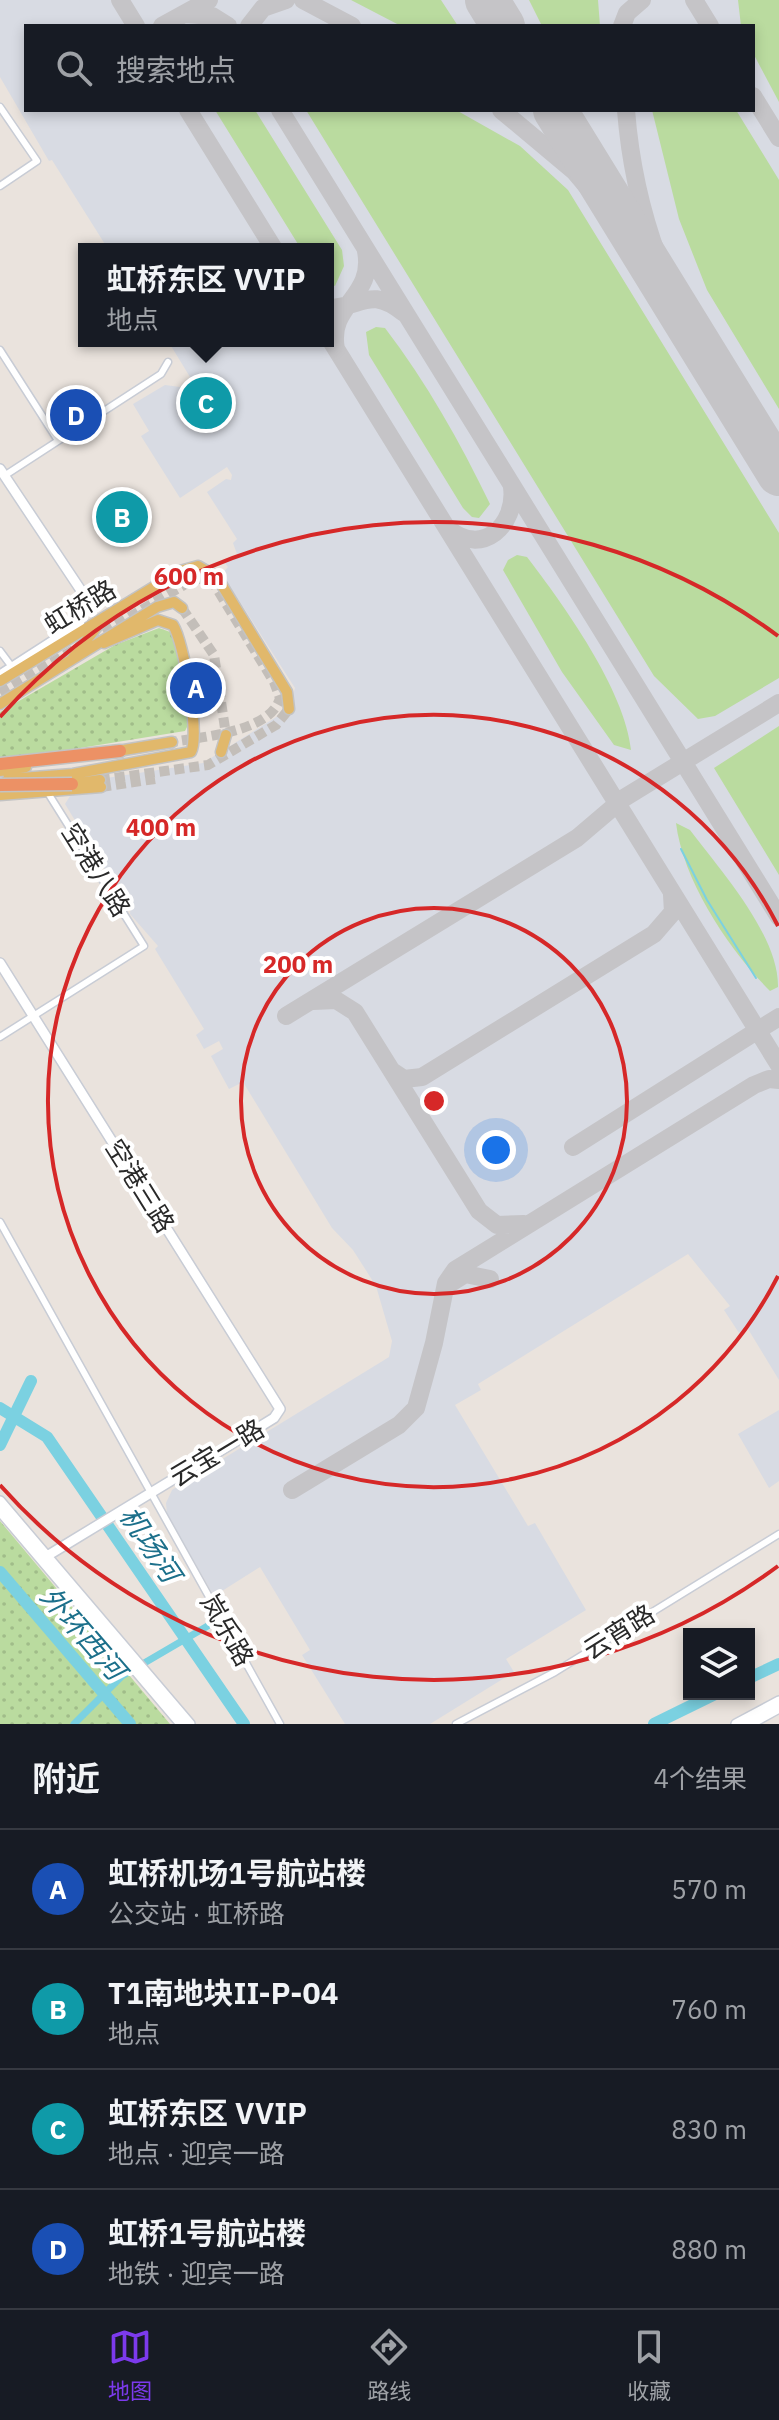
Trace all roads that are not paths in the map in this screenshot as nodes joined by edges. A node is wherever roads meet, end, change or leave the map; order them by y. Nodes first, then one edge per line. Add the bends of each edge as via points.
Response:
1 (0, 107) edge
2 (0, 186) edge
3 (0, 350) edge
4 (168, 362) dead end
5 (57, 439) junction
6 (1, 478) edge
7 (182, 608) dead end
8 (102, 619) junction
9 (104, 643) junction
10 (0, 651) edge
11 (68, 663) junction
12 (12, 667) junction
13 (0, 678) edge
14 (0, 704) edge
15 (289, 709) dead end
16 (226, 735) tunnel mouth
17 (172, 742) tunnel mouth
18 (120, 751) junction
19 (221, 752) dead end
20 (0, 764) edge
21 (112, 767) junction
22 (0, 771) edge
23 (0, 782) edge
24 (72, 784) joint
25 (48, 793) junction
26 (0, 795) edge
27 (0, 963) edge
28 (33, 1015) junction
29 (0, 1037) edge
30 (0, 1222) edge
31 (280, 1409) joint
32 (150, 1494) junction
33 (0, 1501) edge
34 (0, 1511) edge
35 (779, 1534) edge
36 (59, 1547) dead end
37 (44, 1558) junction
38 (144, 1675) junction
39 (779, 1701) edge
40 (779, 1708) edge
41 (181, 1724) edge
42 (190, 1724) edge
43 (280, 1724) edge
44 (456, 1724) edge
45 (736, 1724) edge
46 (750, 1724) edge

1 - 2 street via 37,161
3 - 5 street
4 - 5 street via 161,374
5 - 6 street
6 - 12 street via 84,595 85,608 79,624
7 - 9 main road, 虹桥路 via 167,603
8 - 11 main road
8 - 13 main road, 虹桥路
8 - 15 main road, 虹桥路 via 180,571 205,567 217,577 287,692
9 - 11 main road, 虹桥路
9 - 21 main road via 158,620 173,625 195,742 187,754
10 - 12 street
11 - 14 main road, 虹桥路
12 - 13 street
16 - 19 main road
17 - 18 main road
18 - 20 highway
18 - 22 main road
21 - 23 main road
21 - 25 main road
23 - 24 highway, bridge
24 - 25 main road via 101,784
25 - 26 main road
25 - 28 street, 空港八路 via 144,946
27 - 28 street, 空港三路
28 - 29 street
28 - 31 street, 空港三路
30 - 32 street, 岚乐路
31 - 32 street, 云宝一路 via 274,1418
32 - 37 street, 云宝一路
32 - 43 street, 岚乐路
33 - 37 street
34 - 37 street
35 - 44 street, 云宵路 via 555,1672
36 - 37 street
37 - 38 street
38 - 41 street
38 - 42 street
39 - 45 street
40 - 46 street

